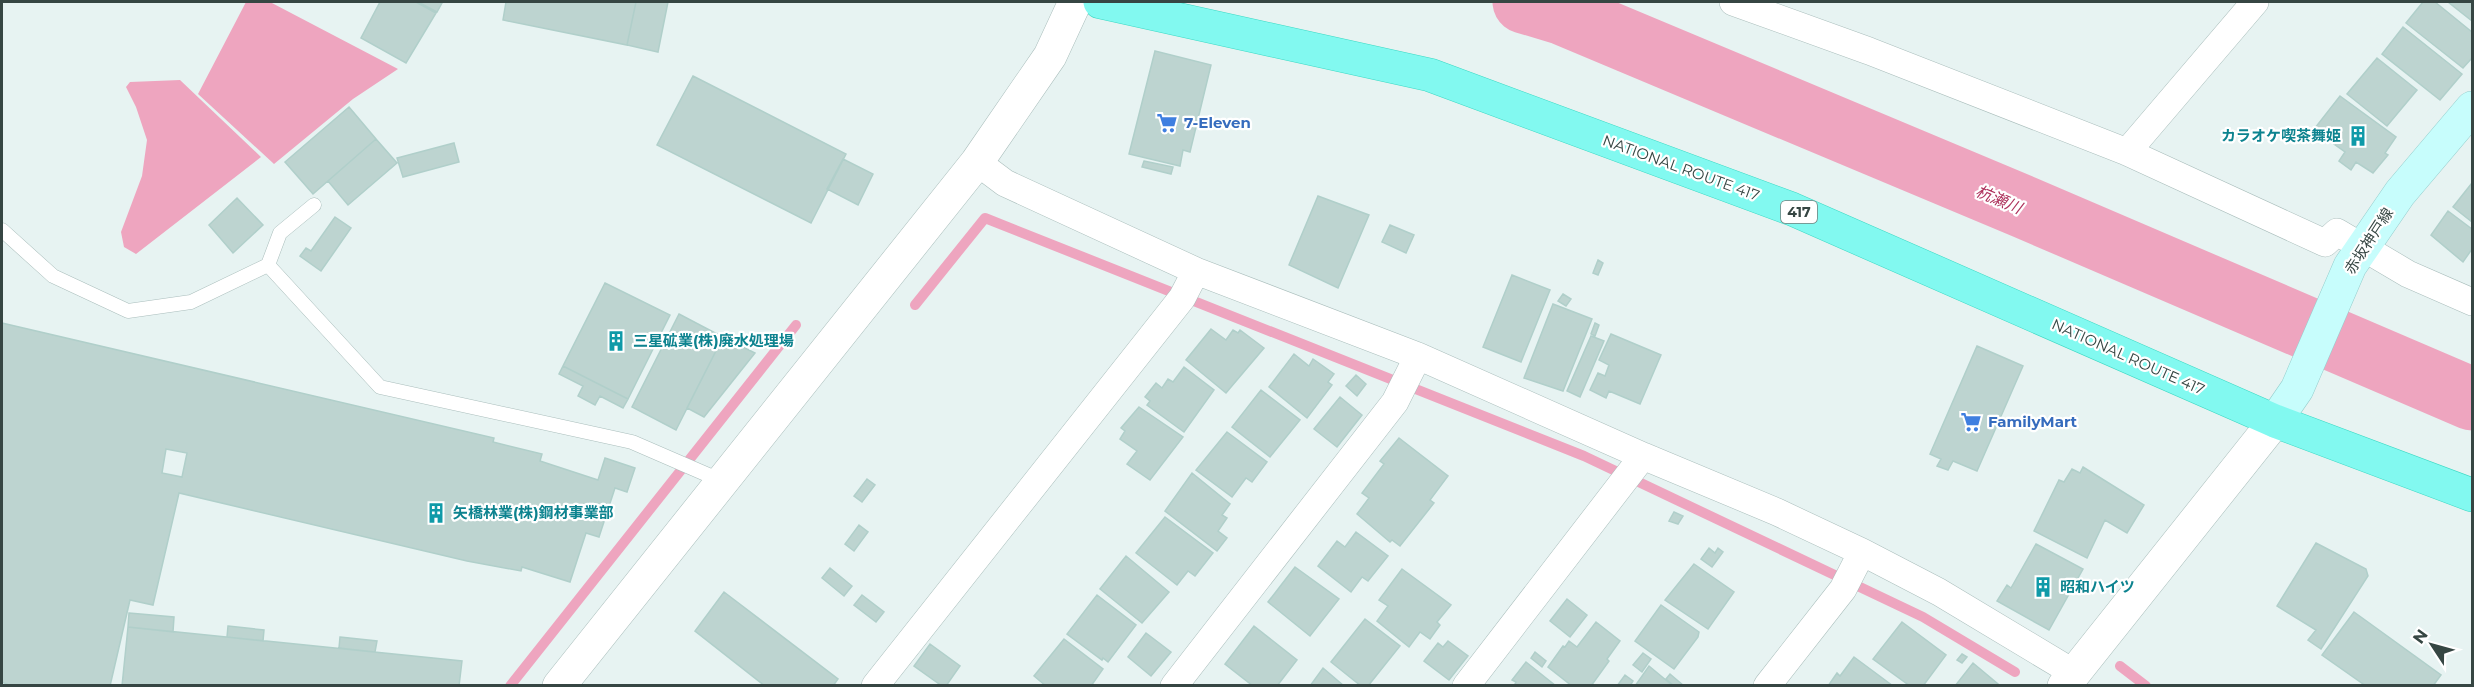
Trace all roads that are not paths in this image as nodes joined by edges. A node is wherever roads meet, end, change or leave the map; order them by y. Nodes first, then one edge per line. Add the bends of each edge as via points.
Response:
1 (1075, 2) edge
2 (1100, 2) edge
3 (1733, 2) edge
4 (2255, 2) edge
5 (2472, 108) edge
6 (2127, 152) junction
7 (978, 162) junction
8 (314, 205) dead end
9 (2, 230) edge
10 (2357, 256) junction
11 (268, 266) junction
12 (1189, 284) junction
13 (2472, 302) edge
14 (1416, 361) junction
15 (2275, 421) junction
16 (1639, 460) junction
17 (710, 476) junction
18 (2472, 495) edge
19 (1853, 569) junction
20 (2069, 679) edge
21 (559, 686) edge
22 (875, 686) edge
23 (1174, 686) edge
24 (1466, 686) edge
25 (1767, 686) edge

1 - 7 street via 1050,56
2 - 15 highway, NATIONAL ROUTE 417 / 417 via 1430,75 1792,209
3 - 6 street
4 - 6 street
5 - 10 main road, 赤坂神戸線 via 2400,193
6 - 10 street via 2325,243 2337,232
7 - 12 street via 1005,183
7 - 17 street
8 - 11 lane via 280,233
9 - 11 lane via 53,276 128,311 191,302
10 - 13 street
10 - 15 main road, 赤坂神戸線 via 2296,389
11 - 17 lane via 381,387 632,442
12 - 14 street
12 - 22 street
14 - 16 street
14 - 23 street via 1397,397
15 - 18 highway, NATIONAL ROUTE 417 / 417
15 - 20 street
16 - 19 street via 1777,512
16 - 24 street
17 - 21 street
19 - 20 street via 1939,592
19 - 25 street

